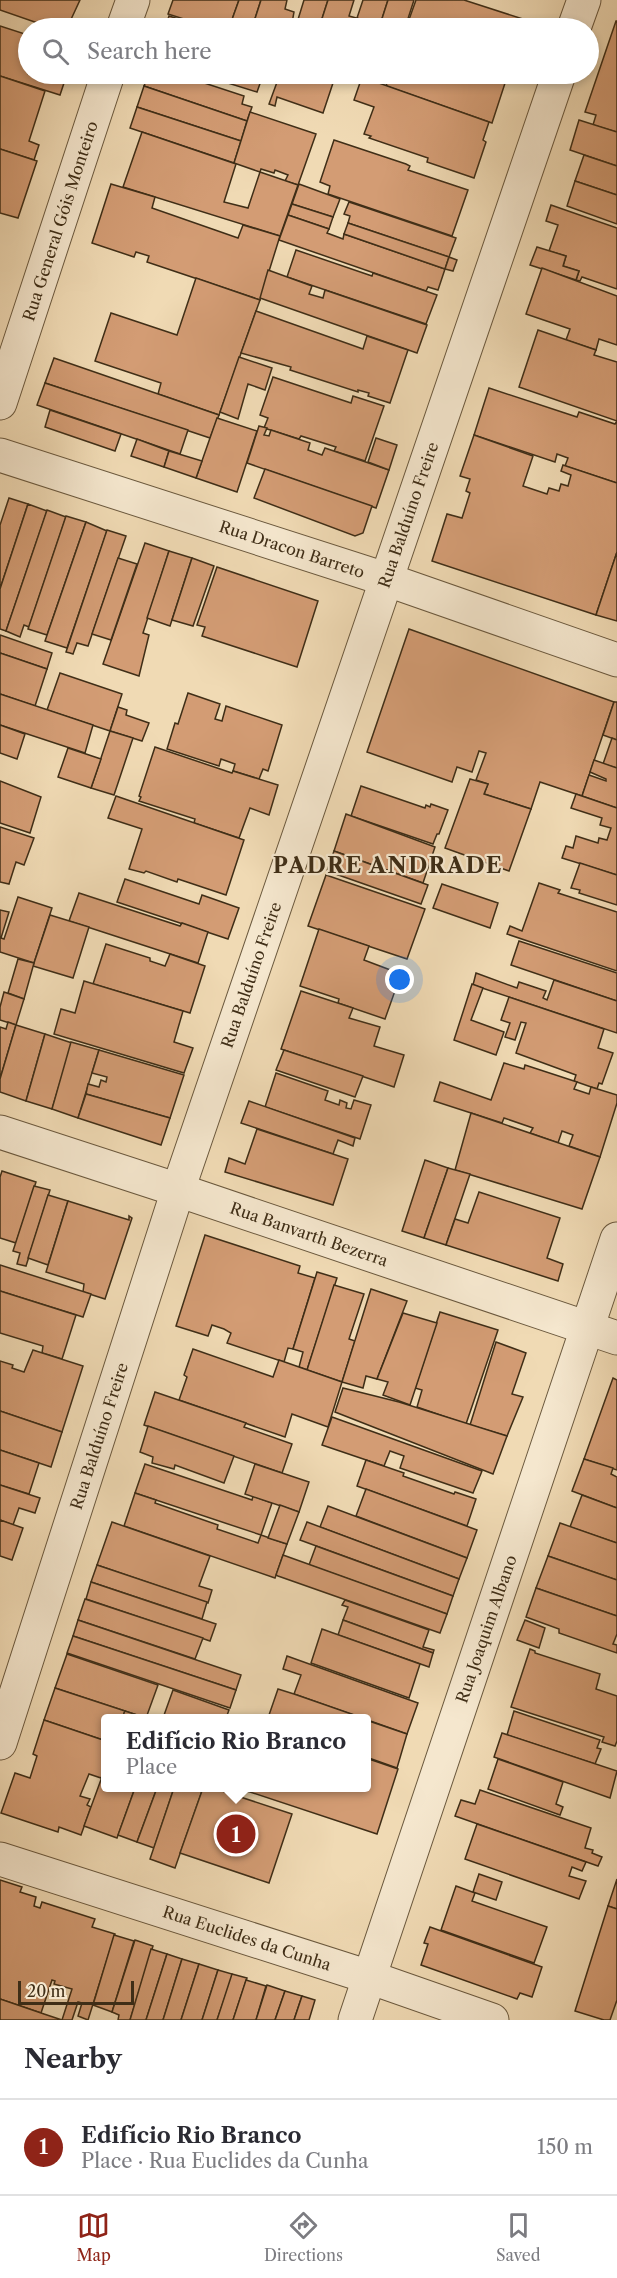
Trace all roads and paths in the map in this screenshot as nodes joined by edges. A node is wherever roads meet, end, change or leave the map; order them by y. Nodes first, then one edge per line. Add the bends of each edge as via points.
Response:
1 (133, 0) edge
2 (584, 0) edge
3 (127, 18) edge
4 (578, 18) edge
5 (105, 84) edge
6 (556, 84) edge
7 (0, 403) edge
8 (0, 455) edge
9 (386, 579) junction
10 (617, 660) edge
11 (0, 1132) edge
12 (178, 1190) junction
13 (617, 1239) edge
14 (602, 1333) edge
15 (0, 1743) edge
16 (0, 1859) edge
17 (369, 1977) junction
18 (355, 2020) edge
19 (492, 2020) edge

1 - 3 street
2 - 4 street
5 - 7 street, Rua General Góis Monteiro
6 - 9 street, Rua Balduíno Freire
8 - 9 street, Rua Dracon Barreto
9 - 10 street, Rua Dracon Barreto
9 - 12 street, Rua Balduíno Freire
11 - 12 street, Rua Banvarth Bezerra
12 - 14 street, Rua Banvarth Bezerra
12 - 15 street, Rua Balduíno Freire
13 - 14 street, Rua Joaquim Albano
14 - 17 street, Rua Joaquim Albano
16 - 17 street, Rua Euclides da Cunha
17 - 18 street, Rua Joaquim Albano
17 - 19 street, Rua Euclides da Cunha

